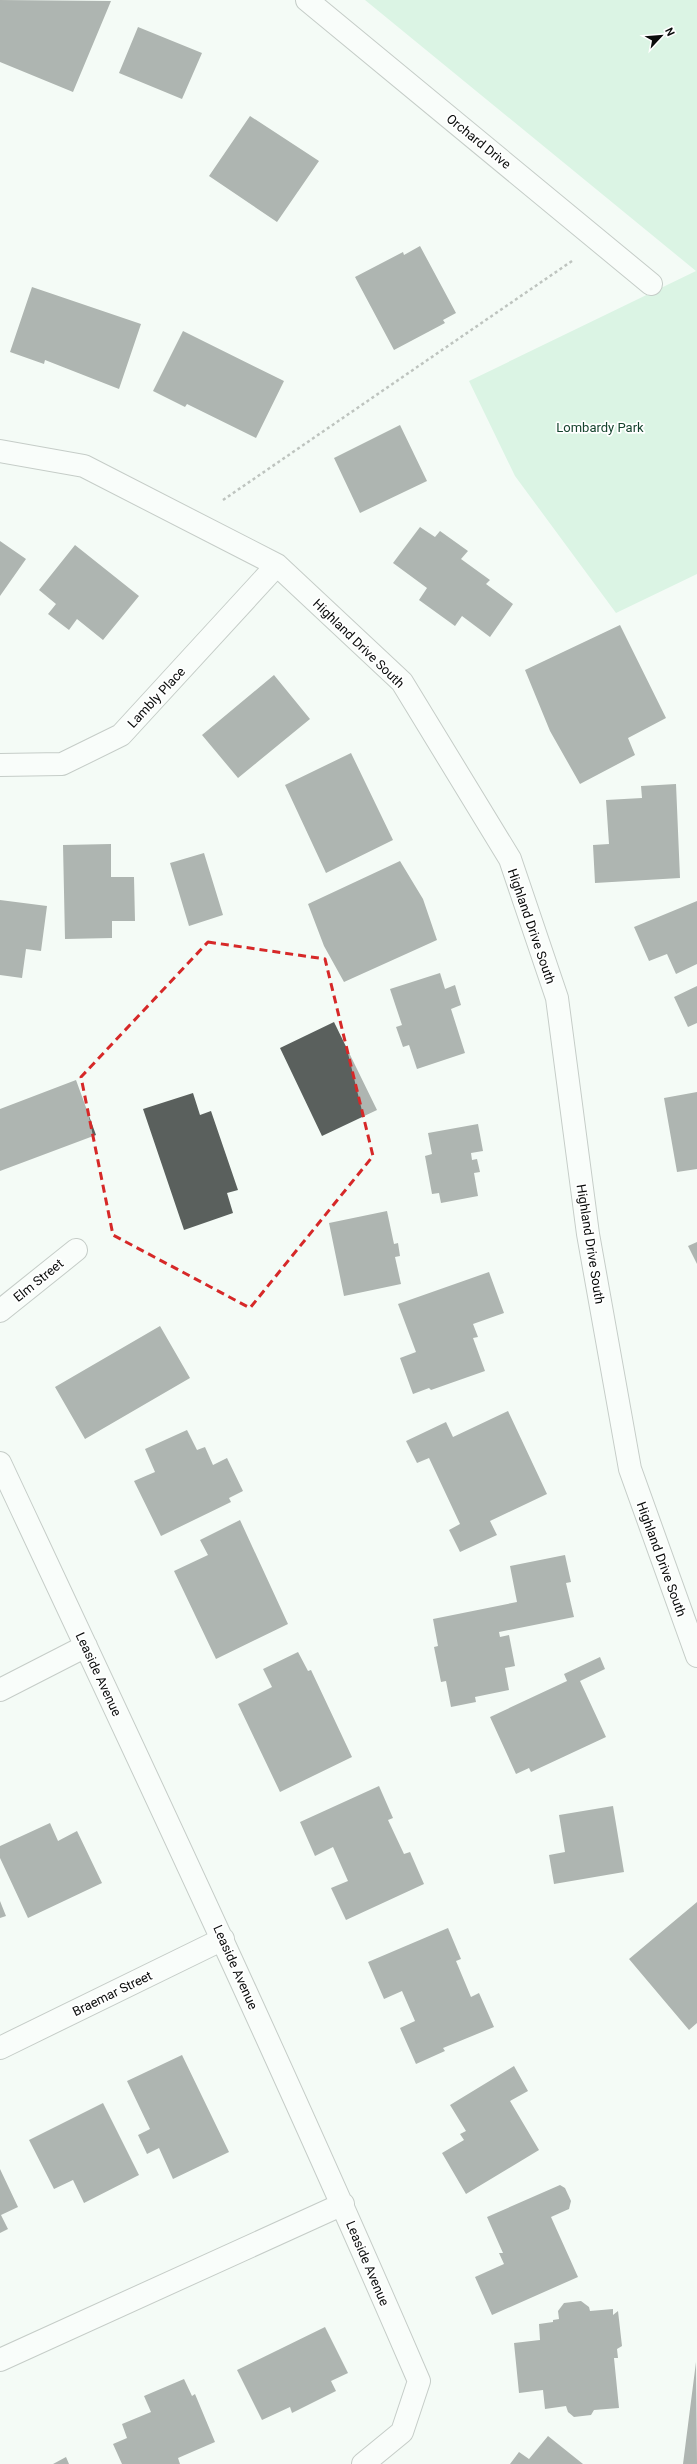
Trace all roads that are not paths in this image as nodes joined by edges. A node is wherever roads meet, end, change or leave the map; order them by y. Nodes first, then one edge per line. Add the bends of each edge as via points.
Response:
1 (307, 0) edge
2 (651, 284) dead end
3 (0, 451) edge
4 (277, 565) junction
5 (0, 765) edge
6 (76, 1250) dead end
7 (0, 1311) edge
8 (0, 1464) edge
9 (86, 1646) junction
10 (697, 1656) edge
11 (0, 1690) edge
12 (223, 1939) junction
13 (0, 2048) edge
14 (343, 2204) junction
15 (0, 2360) edge
16 (363, 2464) edge

1 - 2 street, Orchard Drive
3 - 4 street, Highland Drive South via 84,466
4 - 5 street, Lambly Place via 121,735 62,764
4 - 10 street, Highland Drive South via 402,682 510,859 557,998 588,1234 630,1469
6 - 7 street, Elm Street
8 - 9 street, Leaside Avenue
9 - 11 street
9 - 12 street, Leaside Avenue
12 - 13 street, Braemar Street
12 - 14 street, Leaside Avenue
14 - 15 street
14 - 16 street, Leaside Avenue via 419,2382 402,2432

